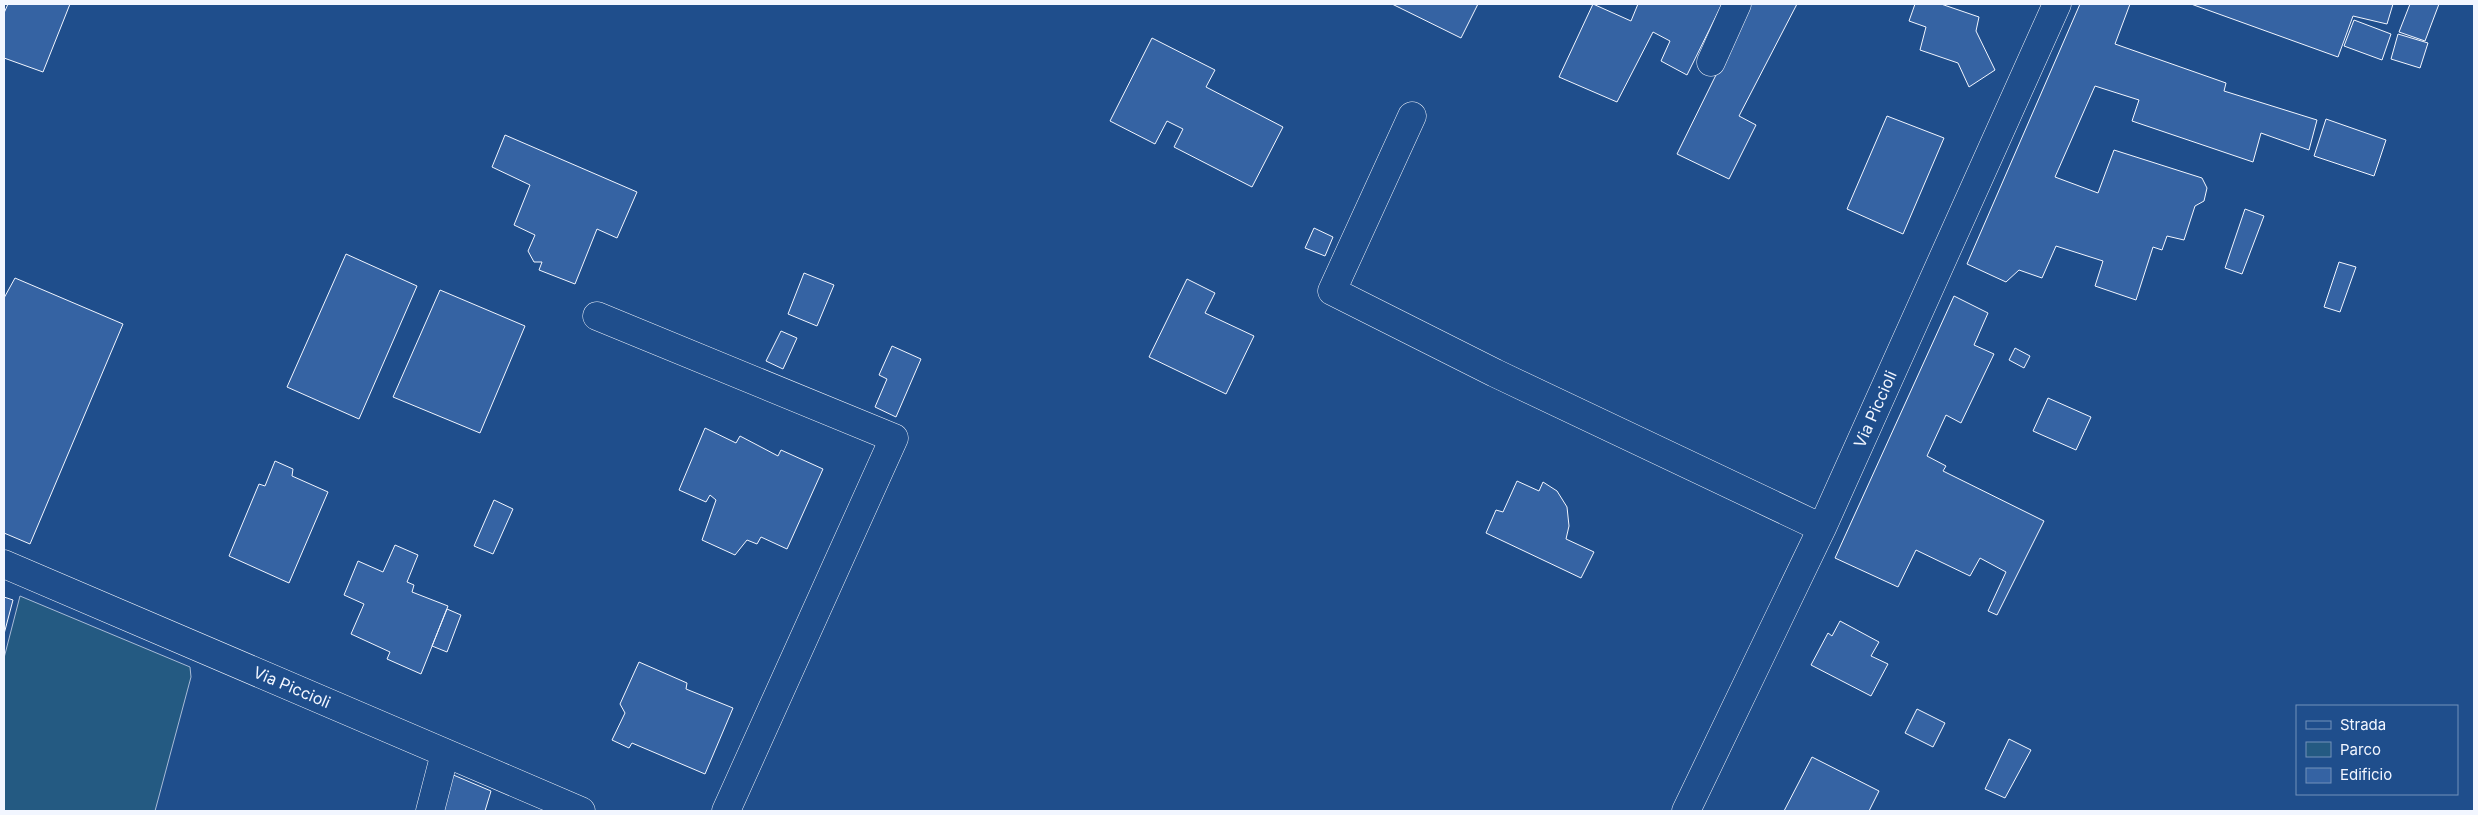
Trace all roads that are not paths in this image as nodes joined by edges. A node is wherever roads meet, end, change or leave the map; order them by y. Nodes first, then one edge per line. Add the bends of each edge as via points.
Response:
1 (1737, 4) edge
2 (2057, 4) edge
3 (1711, 62) dead end
4 (1412, 116) dead end
5 (597, 316) dead end
6 (1822, 528) junction
7 (4, 564) edge
8 (446, 753) junction
9 (430, 811) edge
10 (581, 811) edge
11 (726, 811) edge
12 (1686, 811) edge

1 - 3 street
2 - 6 street, Via Piccioli
4 - 6 street via 1332,291 1495,373
5 - 11 street via 894,438
6 - 12 street, Via Piccioli
7 - 8 street, Via Piccioli
8 - 9 street
8 - 10 street, Via Piccioli

